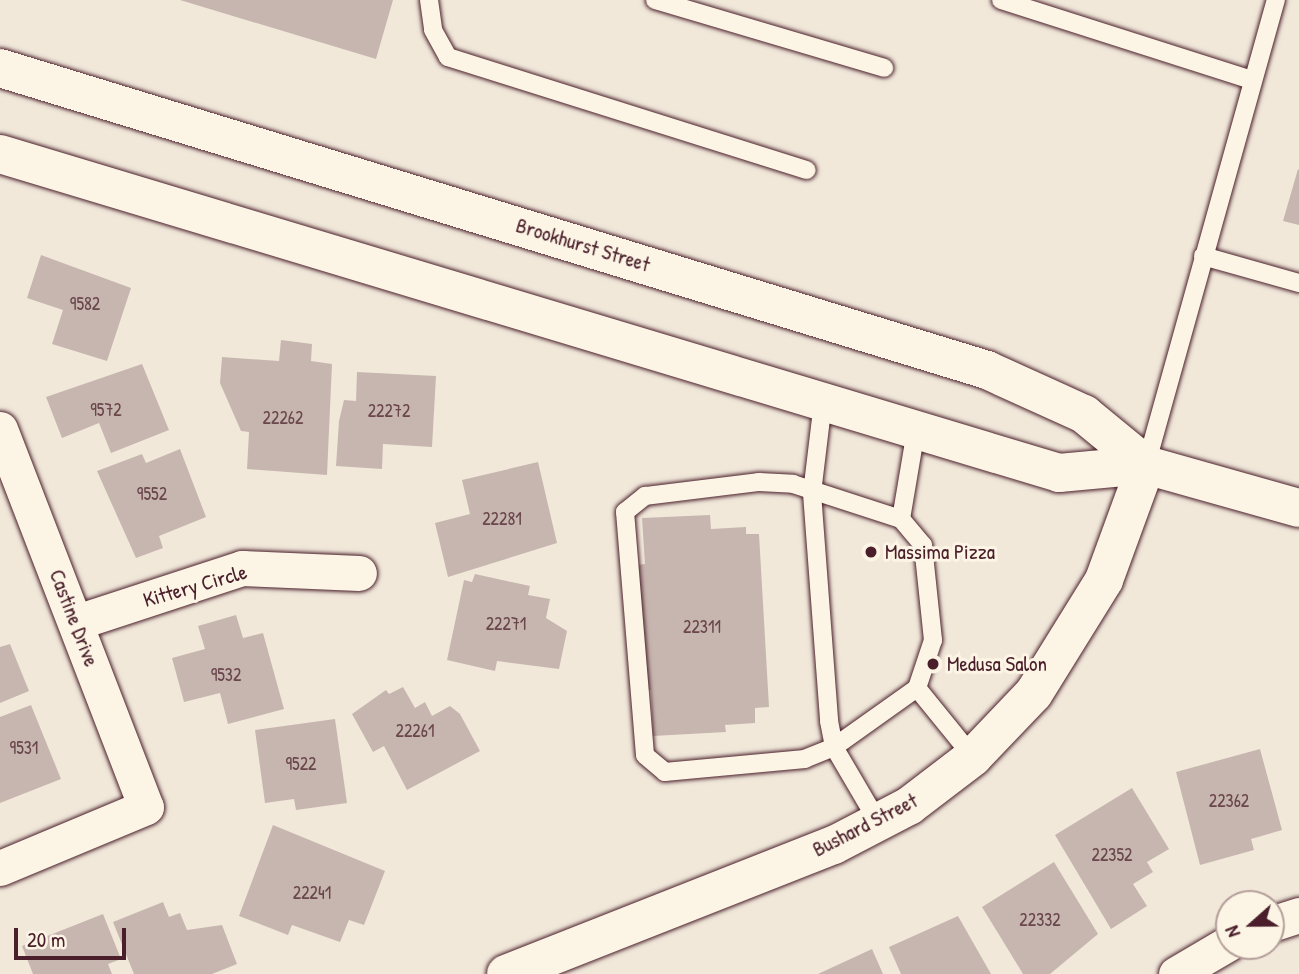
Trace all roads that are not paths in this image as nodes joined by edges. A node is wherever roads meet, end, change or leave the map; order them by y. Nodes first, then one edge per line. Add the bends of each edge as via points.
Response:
1 (429, 0) edge
2 (655, 0) edge
3 (1001, 0) edge
4 (1276, 0) edge
5 (0, 68) edge
6 (884, 68) dead end
7 (1251, 80) junction
8 (0, 154) edge
9 (807, 170) dead end
10 (1203, 256) junction
11 (1299, 283) edge
12 (823, 402) junction
13 (0, 429) edge
14 (916, 430) junction
15 (1146, 465) junction
16 (812, 493) junction
17 (1299, 508) edge
18 (901, 519) junction
19 (359, 573) dead end
20 (77, 622) junction
21 (916, 688) junction
22 (834, 747) junction
23 (973, 757) junction
24 (878, 822) junction
25 (0, 868) edge
26 (1215, 951) edge
27 (510, 973) edge
28 (1176, 974) edge

1 - 9 lane via 433,30 448,57
2 - 6 lane
3 - 7 lane
4 - 7 lane
5 - 15 main road, Brookhurst Street via 975,366 1084,414
7 - 10 lane
8 - 12 main road, Brookhurst Street
10 - 11 lane
10 - 15 lane
12 - 14 main road, Brookhurst Street
12 - 16 lane
13 - 20 street, Castine Drive
14 - 15 main road, Brookhurst Street via 1059,473
14 - 18 lane
15 - 17 main road, Brookhurst Street
15 - 23 main road, Bushard Street via 1104,580 1034,693
16 - 18 lane
16 - 22 lane
16 - 22 lane via 759,482 645,496 625,512 645,755 664,772 805,759
18 - 21 lane via 923,545 933,640
19 - 20 street, Kittery Circle via 242,568
20 - 25 street, Castine Drive via 146,807
21 - 22 lane
21 - 23 lane
22 - 24 lane
23 - 24 main road, Bushard Street
24 - 27 main road, Bushard Street
26 - 28 street

